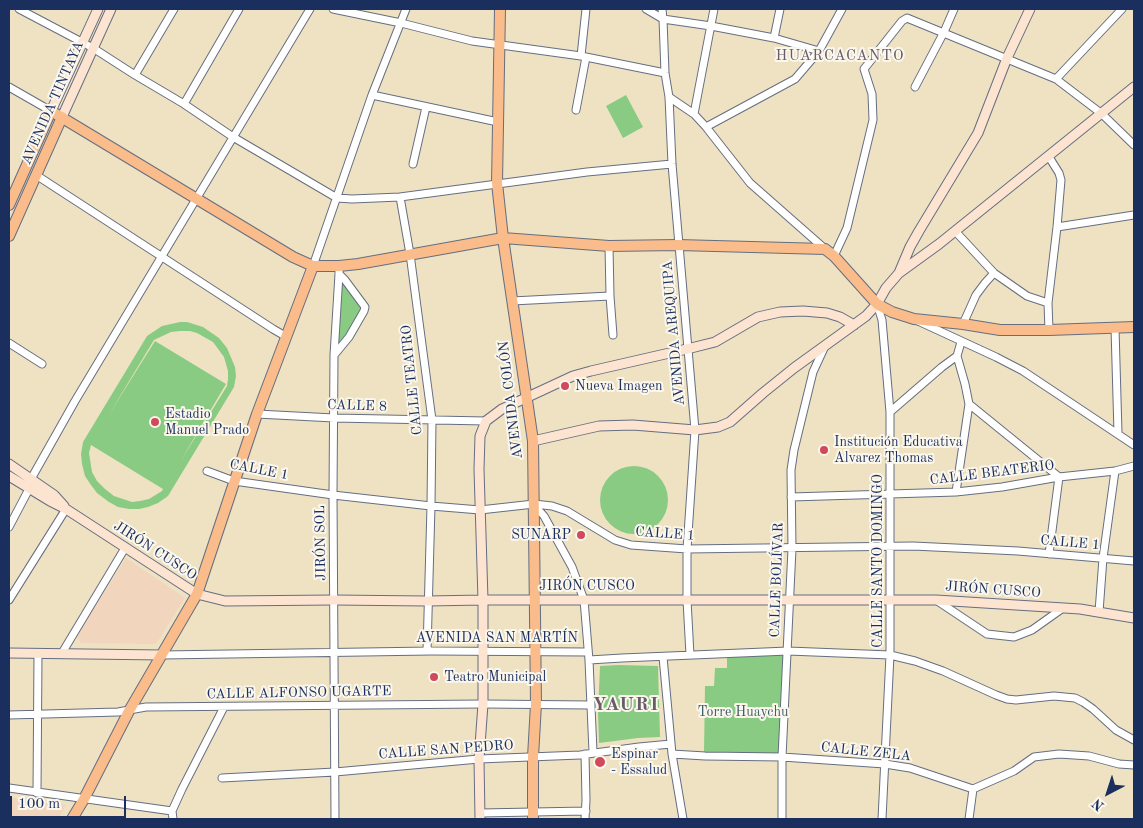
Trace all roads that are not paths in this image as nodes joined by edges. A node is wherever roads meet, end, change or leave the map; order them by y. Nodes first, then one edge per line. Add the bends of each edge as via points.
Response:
1 (19, 9) edge
2 (98, 9) edge
3 (111, 9) edge
4 (174, 9) edge
5 (239, 9) edge
6 (310, 9) edge
7 (333, 9) edge
8 (406, 9) edge
9 (500, 9) edge
10 (586, 9) edge
11 (646, 9) edge
12 (662, 9) edge
13 (714, 9) edge
14 (780, 9) edge
15 (842, 9) edge
16 (954, 9) edge
17 (1030, 9) edge
18 (1122, 9) edge
19 (663, 19) junction
20 (401, 23) junction
21 (711, 26) junction
22 (944, 32) junction
23 (774, 38) junction
24 (83, 42) junction
25 (499, 44) junction
26 (93, 48) junction
27 (819, 51) junction
28 (584, 57) junction
29 (1007, 58) junction
30 (665, 73) junction
31 (135, 75) junction
32 (1056, 78) junction
33 (9, 87) edge
34 (914, 87) dead end
35 (1134, 87) edge
36 (372, 95) junction
37 (669, 97) junction
38 (184, 104) junction
39 (426, 107) junction
40 (576, 110) dead end
41 (52, 111) junction
42 (694, 114) junction
43 (1102, 114) junction
44 (62, 117) junction
45 (498, 122) junction
46 (706, 127) junction
47 (233, 137) junction
48 (1134, 145) edge
49 (1049, 156) junction
50 (413, 164) dead end
51 (672, 164) junction
52 (36, 174) junction
53 (497, 183) junction
54 (13, 185) edge
55 (400, 197) junction
56 (337, 198) junction
57 (196, 199) junction
58 (9, 205) edge
59 (1134, 215) edge
60 (1057, 227) junction
61 (955, 231) junction
62 (9, 236) edge
63 (503, 238) junction
64 (678, 245) junction
65 (609, 246) junction
66 (825, 249) junction
67 (410, 254) junction
68 (834, 256) junction
69 (162, 257) junction
70 (313, 266) junction
71 (339, 270) junction
72 (899, 273) junction
73 (994, 273) junction
74 (610, 296) junction
75 (512, 301) junction
76 (1048, 303) junction
77 (878, 304) junction
78 (914, 319) junction
79 (963, 324) junction
80 (854, 325) junction
81 (1115, 328) junction
82 (1134, 328) edge
83 (1049, 330) junction
84 (613, 335) dead end
85 (285, 336) junction
86 (961, 342) junction
87 (9, 343) edge
88 (825, 346) junction
89 (688, 349) junction
90 (334, 355) junction
91 (957, 356) junction
92 (42, 364) dead end
93 (526, 398) junction
94 (969, 404) junction
95 (890, 412) junction
96 (257, 414) junction
97 (334, 418) junction
98 (432, 420) junction
99 (486, 421) junction
100 (695, 430) junction
101 (1118, 433) junction
102 (533, 441) junction
103 (1134, 445) edge
104 (9, 464) edge
105 (1134, 466) edge
106 (207, 471) dead end
107 (1115, 471) junction
108 (9, 476) edge
109 (1059, 477) junction
110 (31, 478) junction
111 (234, 481) junction
112 (29, 489) junction
113 (956, 492) junction
114 (890, 494) junction
115 (333, 495) junction
116 (791, 497) junction
117 (534, 504) junction
118 (431, 506) junction
119 (66, 509) junction
120 (480, 510) junction
121 (9, 528) edge
122 (890, 546) junction
123 (125, 548) junction
124 (687, 549) junction
125 (792, 549) junction
126 (1049, 554) junction
127 (1103, 558) junction
128 (1134, 561) edge
129 (9, 584) edge
130 (16, 588) junction
131 (197, 594) junction
132 (9, 600) edge
133 (334, 600) junction
134 (483, 600) junction
135 (534, 600) junction
136 (584, 600) junction
137 (687, 600) junction
138 (789, 600) junction
139 (890, 600) junction
140 (936, 600) junction
141 (427, 601) junction
142 (1064, 608) junction
143 (1099, 612) junction
144 (1134, 618) edge
145 (427, 651) junction
146 (483, 651) junction
147 (788, 651) junction
148 (334, 652) junction
149 (535, 652) junction
150 (9, 653) edge
151 (62, 653) junction
152 (38, 654) junction
153 (162, 655) junction
154 (690, 655) junction
155 (890, 655) junction
156 (588, 656) junction
157 (663, 657) junction
158 (483, 704) junction
159 (536, 704) junction
160 (334, 705) junction
161 (591, 705) junction
162 (224, 707) junction
163 (129, 711) junction
164 (9, 715) edge
165 (38, 715) junction
166 (1134, 740) edge
167 (671, 744) junction
168 (589, 753) junction
169 (672, 754) junction
170 (533, 757) junction
171 (782, 757) junction
172 (480, 759) junction
173 (885, 764) junction
174 (1134, 764) edge
175 (335, 772) junction
176 (222, 778) dead end
177 (9, 788) edge
178 (974, 789) junction
179 (37, 793) junction
180 (84, 799) junction
181 (586, 810) junction
182 (172, 815) edge
183 (532, 815) edge
184 (480, 816) edge
185 (72, 819) edge
186 (335, 819) edge
187 (586, 819) edge
188 (683, 819) edge
189 (782, 819) edge
190 (882, 819) edge
191 (969, 819) edge

1 - 24 street
2 - 24 street, AVENIDA TINTAYA
3 - 26 street, AVENIDA TINTAYA
4 - 31 street
5 - 38 street
6 - 47 street
7 - 20 street
8 - 20 street
9 - 25 main road, AVENIDA COLÓN
10 - 28 street
11 - 19 street
12 - 19 street, AVENIDA AREQUIPA
13 - 21 street
14 - 23 street
15 - 27 street
16 - 22 street
17 - 29 street
18 - 32 street
19 - 21 street
19 - 30 street, AVENIDA AREQUIPA
20 - 25 street via 472,41
20 - 36 street
21 - 23 street
21 - 42 street
22 - 29 street
22 - 34 street
22 - 68 street via 907,18 864,69 872,94 873,120 847,228
23 - 27 street
24 - 26 street
24 - 41 street, AVENIDA TINTAYA
25 - 28 street
25 - 45 main road, AVENIDA COLÓN
26 - 31 street
26 - 44 street, AVENIDA TINTAYA
27 - 46 street via 795,78
28 - 30 street
28 - 40 street
29 - 32 street
29 - 72 street via 978,133 919,231
30 - 37 street, AVENIDA AREQUIPA
31 - 38 street
32 - 43 street
33 - 41 street
35 - 43 street
36 - 39 street
36 - 56 street
37 - 42 street
37 - 51 street, AVENIDA AREQUIPA
38 - 47 street
39 - 45 street
39 - 50 street
41 - 44 main road
41 - 54 main road, AVENIDA TINTAYA
42 - 46 street
43 - 48 street
43 - 49 street
44 - 52 main road, AVENIDA TINTAYA
44 - 57 main road
45 - 53 main road, AVENIDA COLÓN
46 - 66 street via 750,183
47 - 56 street
47 - 57 street
49 - 60 street via 1061,180
49 - 61 street
51 - 53 street
51 - 64 street, AVENIDA AREQUIPA
52 - 62 main road, AVENIDA TINTAYA
52 - 69 street
53 - 55 street
53 - 63 main road, AVENIDA COLÓN
54 - 58 main road, AVENIDA TINTAYA
55 - 56 street
55 - 67 street, CALLE TEATRO
56 - 70 street
57 - 69 street
57 - 70 main road
59 - 60 street
60 - 76 street
61 - 72 street
61 - 73 street
63 - 65 main road
63 - 67 main road
63 - 75 main road, AVENIDA COLÓN
64 - 65 main road
64 - 66 main road
64 - 89 street, AVENIDA AREQUIPA
65 - 74 street
66 - 68 main road
67 - 71 main road
67 - 98 street, CALLE TEATRO
68 - 77 main road
69 - 85 street
69 - 110 street
70 - 71 main road
70 - 85 main road
71 - 90 street, JIRÓN SOL
71 - 90 street via 366,307
72 - 77 street
73 - 76 street via 1027,296
73 - 79 street via 976,295
74 - 75 street
74 - 84 street
75 - 93 main road, AVENIDA COLÓN
76 - 83 street
77 - 78 main road
77 - 80 street
77 - 95 street, CALLE SANTO DOMINGO
78 - 79 main road
78 - 86 street
79 - 83 main road via 1000,330
80 - 88 street
80 - 89 street via 827,313 780,312 758,317 715,342
81 - 82 main road
81 - 83 main road
81 - 101 street
85 - 96 main road
86 - 91 street
86 - 101 street via 1023,371
87 - 92 street
88 - 100 street via 730,422
88 - 116 street, CALLE BOLÍVAR via 813,372 794,450
89 - 93 street via 573,376
89 - 100 street, AVENIDA AREQUIPA
90 - 97 street, JIRÓN SOL
91 - 94 street
91 - 95 street
93 - 99 street
93 - 102 main road, AVENIDA COLÓN
94 - 109 street
94 - 113 street
95 - 114 street, CALLE SANTO DOMINGO
96 - 97 street, CALLE 8
96 - 111 main road
97 - 98 street, CALLE 8
97 - 115 street, JIRÓN SOL
98 - 99 street, CALLE 8
98 - 118 street, CALLE TEATRO
99 - 120 street via 480,436
100 - 102 street via 599,426
100 - 124 street, AVENIDA AREQUIPA
101 - 103 street
102 - 117 main road, AVENIDA COLÓN
104 - 110 street, JIRÓN CUSCO
105 - 107 street, CALLE BEATERIO
106 - 111 street, CALLE 1
107 - 109 street, CALLE BEATERIO
107 - 127 street
108 - 112 street, JIRÓN CUSCO
109 - 113 street, CALLE BEATERIO
109 - 126 street
110 - 119 street, JIRÓN CUSCO via 54,495
111 - 115 street, CALLE 1
111 - 131 main road
112 - 119 street, JIRÓN CUSCO
112 - 121 street
113 - 114 street, CALLE BEATERIO
114 - 116 street, CALLE BEATERIO
114 - 122 street, CALLE SANTO DOMINGO
115 - 118 street, CALLE 1
115 - 133 street, JIRÓN SOL
116 - 125 street, CALLE BOLÍVAR
117 - 120 street, CALLE 1
117 - 124 street, CALLE 1 via 567,511 615,540 632,545
117 - 135 main road, AVENIDA COLÓN
117 - 136 street via 572,567
118 - 120 street, CALLE 1
118 - 141 street, CALLE TEATRO
119 - 123 street, JIRÓN CUSCO
119 - 130 street
120 - 134 street
122 - 125 street, CALLE 1
122 - 126 street, CALLE 1
122 - 139 street, CALLE SANTO DOMINGO
123 - 131 street, JIRÓN CUSCO
123 - 151 street
124 - 125 street, CALLE 1
124 - 137 street, AVENIDA AREQUIPA
125 - 138 street, CALLE BOLÍVAR
126 - 127 street, CALLE 1
127 - 128 street, CALLE 1
127 - 143 street
129 - 130 street
130 - 132 street
131 - 133 street, JIRÓN CUSCO via 225,601
131 - 153 main road
133 - 141 street, JIRÓN CUSCO
133 - 148 street, JIRÓN SOL
134 - 135 street, JIRÓN CUSCO
134 - 141 street, JIRÓN CUSCO
134 - 146 street
135 - 136 street, JIRÓN CUSCO
135 - 149 main road, AVENIDA COLÓN
136 - 137 street, JIRÓN CUSCO
136 - 156 street
137 - 138 street, JIRÓN CUSCO
137 - 154 street, AVENIDA AREQUIPA
138 - 139 street, JIRÓN CUSCO
138 - 147 street, CALLE BOLÍVAR
139 - 140 street, JIRÓN CUSCO
139 - 155 street, CALLE SANTO DOMINGO
140 - 142 street, JIRÓN CUSCO
140 - 142 street via 987,634 1014,637 1032,630
141 - 145 street, CALLE TEATRO
142 - 143 street, JIRÓN CUSCO
143 - 144 street, JIRÓN CUSCO
145 - 146 street, AVENIDA SAN MARTÍN
145 - 148 street, AVENIDA SAN MARTÍN
146 - 149 street, AVENIDA SAN MARTÍN
146 - 158 street
147 - 154 street, AVENIDA SAN MARTÍN
147 - 155 street, AVENIDA SAN MARTÍN
147 - 171 street, CALLE BOLÍVAR
148 - 153 street, AVENIDA SAN MARTÍN
148 - 160 street, JIRÓN SOL
149 - 156 street, AVENIDA SAN MARTÍN
149 - 159 main road, AVENIDA COLÓN
150 - 152 street, AVENIDA SAN MARTÍN
151 - 152 street, AVENIDA SAN MARTÍN
151 - 153 street, AVENIDA SAN MARTÍN
152 - 165 street
153 - 163 main road
154 - 157 street, AVENIDA SAN MARTÍN
155 - 166 street, AVENIDA SAN MARTÍN via 916,661 1007,698 1075,698
155 - 173 street, CALLE SANTO DOMINGO
156 - 157 street, AVENIDA SAN MARTÍN
156 - 161 street
157 - 167 street
158 - 159 street, CALLE ALFONSO UGARTE
158 - 160 street, CALLE ALFONSO UGARTE
158 - 172 street
159 - 161 street, CALLE ALFONSO UGARTE
159 - 170 main road, AVENIDA COLÓN
160 - 162 street, CALLE ALFONSO UGARTE
160 - 175 street, JIRÓN SOL
161 - 168 street
162 - 163 street, CALLE ALFONSO UGARTE via 146,707
162 - 182 street
163 - 165 street, CALLE ALFONSO UGARTE
163 - 180 main road
164 - 165 street, CALLE ALFONSO UGARTE
165 - 179 street
167 - 168 street, CALLE SAN PEDRO
167 - 169 street
168 - 170 street, CALLE SAN PEDRO
168 - 181 street
169 - 171 street, CALLE ZELA
169 - 188 street
170 - 172 street, CALLE SAN PEDRO
170 - 183 main road, AVENIDA COLÓN
171 - 173 street, CALLE ZELA
171 - 189 street, CALLE BOLÍVAR
172 - 175 street, CALLE SAN PEDRO
172 - 184 street
173 - 178 street, CALLE ZELA via 910,768
173 - 190 street, CALLE SANTO DOMINGO
174 - 178 street via 1119,764 1089,756 1059,754 1034,757
175 - 176 street, CALLE SAN PEDRO
175 - 186 street, JIRÓN SOL
177 - 179 street
178 - 191 street
179 - 180 street
180 - 182 street
180 - 185 main road
181 - 183 street
181 - 187 street
183 - 184 street

